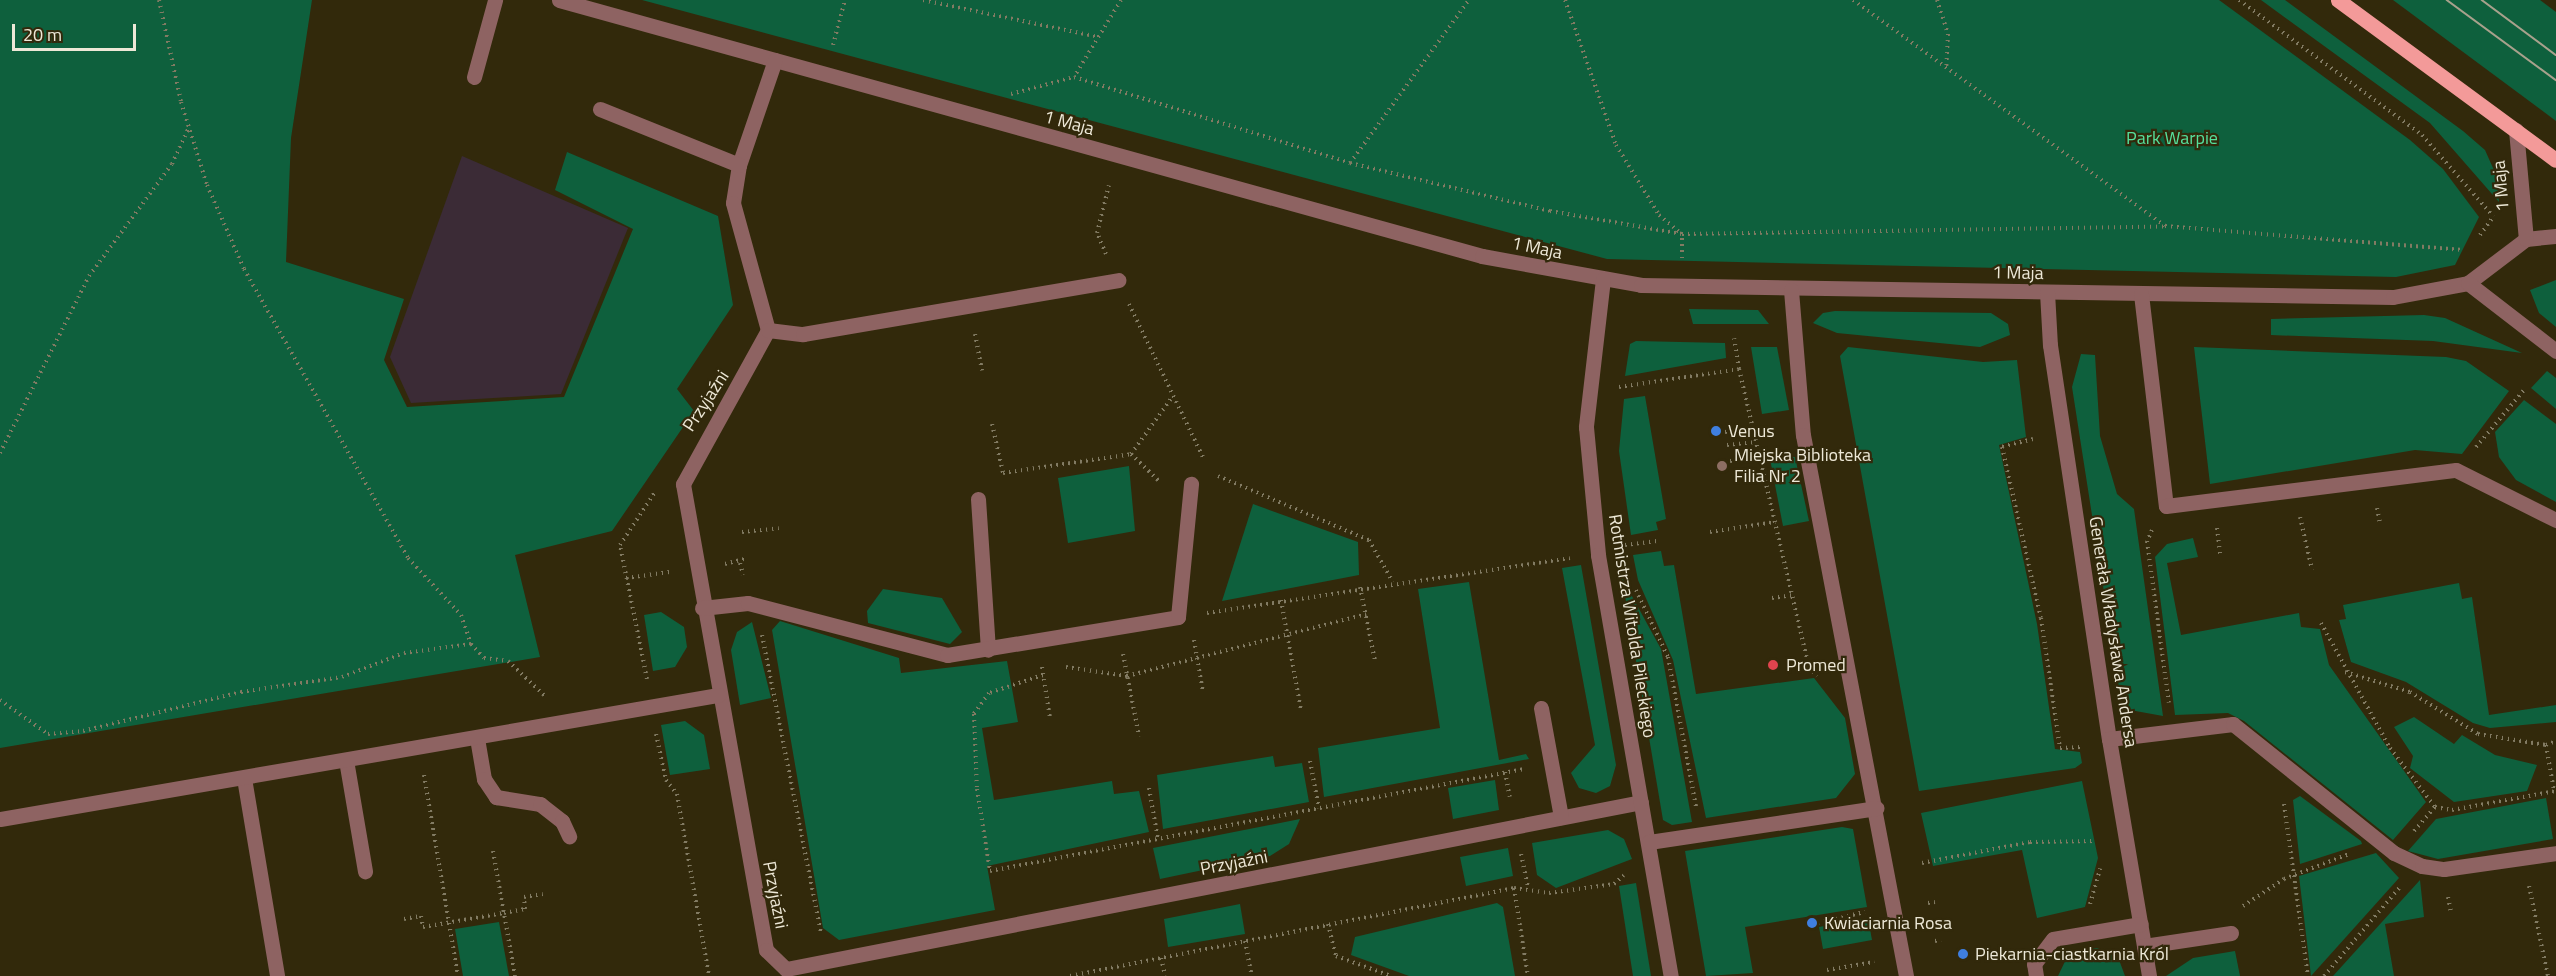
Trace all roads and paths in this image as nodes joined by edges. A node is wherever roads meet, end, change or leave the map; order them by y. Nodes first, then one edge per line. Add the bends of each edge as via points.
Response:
1 (159, 0) edge
2 (495, 0) edge
3 (559, 0) edge
4 (845, 0) edge
5 (923, 0) edge
6 (1121, 0) edge
7 (1469, 0) edge
8 (1565, 0) edge
9 (1853, 0) edge
10 (1937, 0) edge
11 (2240, 0) edge
12 (2338, 0) edge
13 (1098, 36) junction
14 (843, 48) dead end
15 (774, 60) junction
16 (1946, 67) junction
17 (474, 77) dead end
18 (1074, 77) junction
19 (999, 91) dead end
20 (600, 109) dead end
21 (189, 126) junction
22 (2516, 130) junction
23 (2556, 160) edge
24 (1350, 164) junction
25 (740, 165) junction
26 (1109, 185) dead end
27 (2494, 216) junction
28 (2497, 221) dead end
29 (2165, 226) junction
30 (1682, 234) junction
31 (2556, 236) edge
32 (2477, 239) dead end
33 (2526, 239) junction
34 (2470, 244) dead end
35 (1681, 266) dead end
36 (1603, 279) junction
37 (1118, 280) junction
38 (2468, 283) junction
39 (1791, 290) junction
40 (2047, 292) junction
41 (2141, 294) junction
42 (768, 330) junction
43 (1734, 338) dead end
44 (2556, 351) edge
45 (1739, 369) junction
46 (1619, 375) dead end
47 (1618, 387) junction
48 (2524, 390) dead end
49 (1174, 396) junction
50 (1617, 399) dead end
51 (992, 424) dead end
52 (1753, 429) junction
53 (2032, 430) dead end
54 (1725, 432) dead end
55 (1756, 442) junction
56 (1727, 445) dead end
57 (0, 453) edge
58 (1760, 458) junction
59 (1730, 461) dead end
60 (1206, 463) dead end
61 (2456, 470) junction
62 (1211, 473) dead end
63 (1191, 484) dead end
64 (2294, 490) junction
65 (978, 499) dead end
66 (2166, 506) junction
67 (2556, 520) edge
68 (1775, 522) junction
69 (779, 528) dead end
70 (742, 532) dead end
71 (1710, 532) dead end
72 (1623, 534) dead end
73 (1659, 541) dead end
74 (1633, 544) dead end
75 (1598, 555) junction
76 (1626, 556) dead end
77 (740, 562) dead end
78 (2312, 570) dead end
79 (1630, 577) dead end
80 (1393, 582) junction
81 (1360, 587) junction
82 (1793, 595) junction
83 (1772, 598) dead end
84 (1281, 600) junction
85 (748, 603) junction
86 (702, 608) junction
87 (1366, 614) junction
88 (1183, 616) junction
89 (2321, 623) dead end
90 (1118, 627) junction
91 (1288, 637) junction
92 (471, 644) junction
93 (988, 650) junction
94 (1197, 659) junction
95 (1375, 661) dead end
96 (2345, 672) junction
97 (1043, 675) junction
98 (1127, 676) junction
99 (1824, 684) dead end
100 (1203, 692) dead end
101 (717, 694) junction
102 (0, 700) edge
103 (1541, 708) dead end
104 (1301, 710) dead end
105 (2170, 711) dead end
106 (1050, 718) dead end
107 (565, 723) junction
108 (655, 733) dead end
109 (644, 735) dead end
110 (1139, 736) dead end
111 (477, 738) junction
112 (2109, 739) junction
113 (2556, 741) edge
114 (2546, 745) junction
115 (2084, 756) dead end
116 (346, 760) junction
117 (1311, 761) dead end
118 (482, 763) junction
119 (1551, 764) junction
120 (1505, 772) junction
121 (2290, 773) junction
122 (424, 775) junction
123 (413, 776) dead end
124 (244, 778) junction
125 (1149, 788) dead end
126 (2555, 791) edge
127 (1641, 802) junction
128 (1512, 807) dead end
129 (2435, 807) junction
130 (1319, 808) junction
131 (1876, 808) junction
132 (2427, 816) dead end
133 (1561, 817) junction
134 (0, 819) edge
135 (2098, 830) dead end
136 (1701, 834) junction
137 (569, 836) dead end
138 (1158, 839) junction
139 (2100, 841) junction
140 (1648, 842) junction
141 (1520, 847) dead end
142 (2102, 849) dead end
143 (493, 851) dead end
144 (2394, 853) junction
145 (2556, 853) edge
146 (2103, 857) dead end
147 (2523, 860) junction
148 (1922, 863) dead end
149 (366, 871) dead end
150 (1632, 873) dead end
151 (2293, 876) junction
152 (1528, 886) junction
153 (1514, 888) junction
154 (543, 894) dead end
155 (1935, 902) dead end
156 (1928, 903) dead end
157 (1875, 910) dead end
158 (504, 913) junction
159 (404, 919) dead end
160 (449, 922) junction
161 (1818, 923) dead end
162 (1328, 924) junction
163 (2141, 924) junction
164 (2231, 933) joint
165 (2081, 934) junction
166 (1941, 940) dead end
167 (1245, 941) junction
168 (1935, 941) dead end
169 (2144, 946) junction
170 (1161, 958) junction
171 (1884, 961) dead end
172 (828, 965) junction
173 (1827, 970) dead end
174 (1080, 975) edge
175 (277, 976) edge
176 (458, 976) edge
177 (515, 976) edge
178 (1070, 976) edge
179 (1165, 976) edge
180 (1252, 976) edge
181 (1391, 976) edge
182 (1528, 976) edge
183 (1671, 976) edge
184 (1906, 976) edge
185 (2036, 976) edge
186 (2149, 976) edge
187 (2308, 976) edge
188 (2324, 976) edge
189 (2548, 976) edge

1 - 21 path
2 - 17 street
3 - 15 street, 1 Maja
4 - 14 path via 832,45
5 - 13 path
6 - 13 path
7 - 24 path
8 - 30 path via 1616,145 1659,215
9 - 16 path
10 - 16 path via 1948,34
11 - 27 path via 2422,135
12 - 22 main road
13 - 18 path
15 - 25 street
15 - 36 street, 1 Maja via 1482,256
16 - 29 path
18 - 19 path via 1010,94
18 - 24 path
20 - 25 street
21 - 57 path via 172,164 89,276
21 - 92 path via 244,269 408,558 461,615
22 - 23 main road
22 - 33 street, 1 Maja
24 - 30 path via 1550,211
25 - 42 street via 733,203
26 - 37 path via 1097,233
27 - 28 path
27 - 32 path
29 - 30 path
29 - 34 path via 2463,250
30 - 35 path
31 - 33 street
33 - 38 street, 1 Maja
36 - 39 street, 1 Maja
36 - 75 street, Rotmistrza Witolda Pileckiego via 1586,427
37 - 42 street via 803,334
37 - 49 path
38 - 41 street, 1 Maja via 2393,297
38 - 44 street
39 - 40 street, 1 Maja
39 - 131 street via 1803,435
40 - 41 street, 1 Maja
40 - 112 street, Generała Władysława Andersa via 2050,345
41 - 66 street
42 - 86 street, Przyjaźni via 682,484
43 - 45 path
45 - 47 path
45 - 52 path
46 - 47 path
47 - 50 path
48 - 61 path
49 - 51 path via 1131,454 1003,473
49 - 60 path
52 - 54 path
52 - 55 path
53 - 115 path via 2033,442 2002,447 2041,618 2060,748 2082,747
55 - 56 path
55 - 58 path
58 - 59 path
58 - 68 path
61 - 64 street
61 - 67 street
62 - 80 path via 1369,540
63 - 88 street
64 - 66 street
64 - 78 path
65 - 93 street
66 - 105 path via 2147,541
68 - 71 path
68 - 82 path
69 - 70 path
72 - 76 path
73 - 74 path
75 - 80 path
75 - 127 street, Rotmistrza Witolda Pileckiego
77 - 85 path
79 - 136 path via 1668,657
80 - 81 path
81 - 84 path
81 - 87 path
82 - 83 path
82 - 99 path via 1809,667
84 - 88 path
84 - 91 path
85 - 86 street
85 - 93 street via 948,655
85 - 172 path via 761,626
86 - 101 street, Przyjaźni
87 - 91 path
87 - 95 path
88 - 90 street
88 - 94 path
89 - 96 path
90 - 93 street
90 - 98 path
91 - 94 path
91 - 104 path
92 - 102 path via 404,653 342,677 241,692 83,731 48,734
92 - 107 path via 484,658 508,661 538,687
94 - 98 path
94 - 100 path
96 - 114 path via 2410,692 2478,734
96 - 129 path via 2390,748
97 - 98 path via 1042,663
97 - 106 path
97 - 138 path via 989,693 974,714 977,789 990,871
98 - 110 path
101 - 107 street
101 - 172 street, Przyjaźni via 766,950 786,969
103 - 119 street
107 - 111 street
108 - 109 path
111 - 116 street
111 - 118 street
112 - 121 street via 2233,724
112 - 163 street, Generała Władysława Andersa
113 - 114 path
114 - 126 path
116 - 124 street
116 - 149 street
117 - 130 path
118 - 122 path
118 - 137 street via 496,797 540,804 562,821
119 - 120 path
119 - 133 street
120 - 128 path
120 - 130 path
121 - 144 street
121 - 151 path via 2282,787
122 - 123 path
122 - 160 path
124 - 134 street
124 - 175 street
125 - 138 path
126 - 129 path via 2452,810
127 - 133 street, Przyjaźni
127 - 140 street, Rotmistrza Witolda Pileckiego
129 - 132 path
130 - 138 path
131 - 136 street
131 - 184 street
133 - 172 street, Przyjaźni
135 - 139 path
136 - 140 street
139 - 142 path
139 - 148 path via 2030,842
140 - 183 street, Rotmistrza Witolda Pileckiego
141 - 152 path
143 - 158 path
144 - 147 street via 2444,870
144 - 151 path via 2366,848
144 - 188 path via 2408,878
145 - 147 street
146 - 165 path
147 - 189 path
150 - 152 path via 1614,884 1559,892
151 - 164 path via 2239,909
151 - 187 path
152 - 153 path
153 - 162 path
153 - 182 path
154 - 158 path via 524,897 525,909
155 - 156 path
157 - 161 path
158 - 160 path
158 - 177 path
159 - 160 path via 421,916 423,927
160 - 176 path
162 - 167 path
162 - 181 path via 1336,956
163 - 165 street
163 - 169 street, Generała Władysława Andersa
164 - 169 street
165 - 185 street via 2053,939 2034,964
166 - 168 path
167 - 170 path
167 - 180 path
169 - 186 street, Generała Władysława Andersa
170 - 174 path
170 - 179 path
171 - 173 path
174 - 178 path

